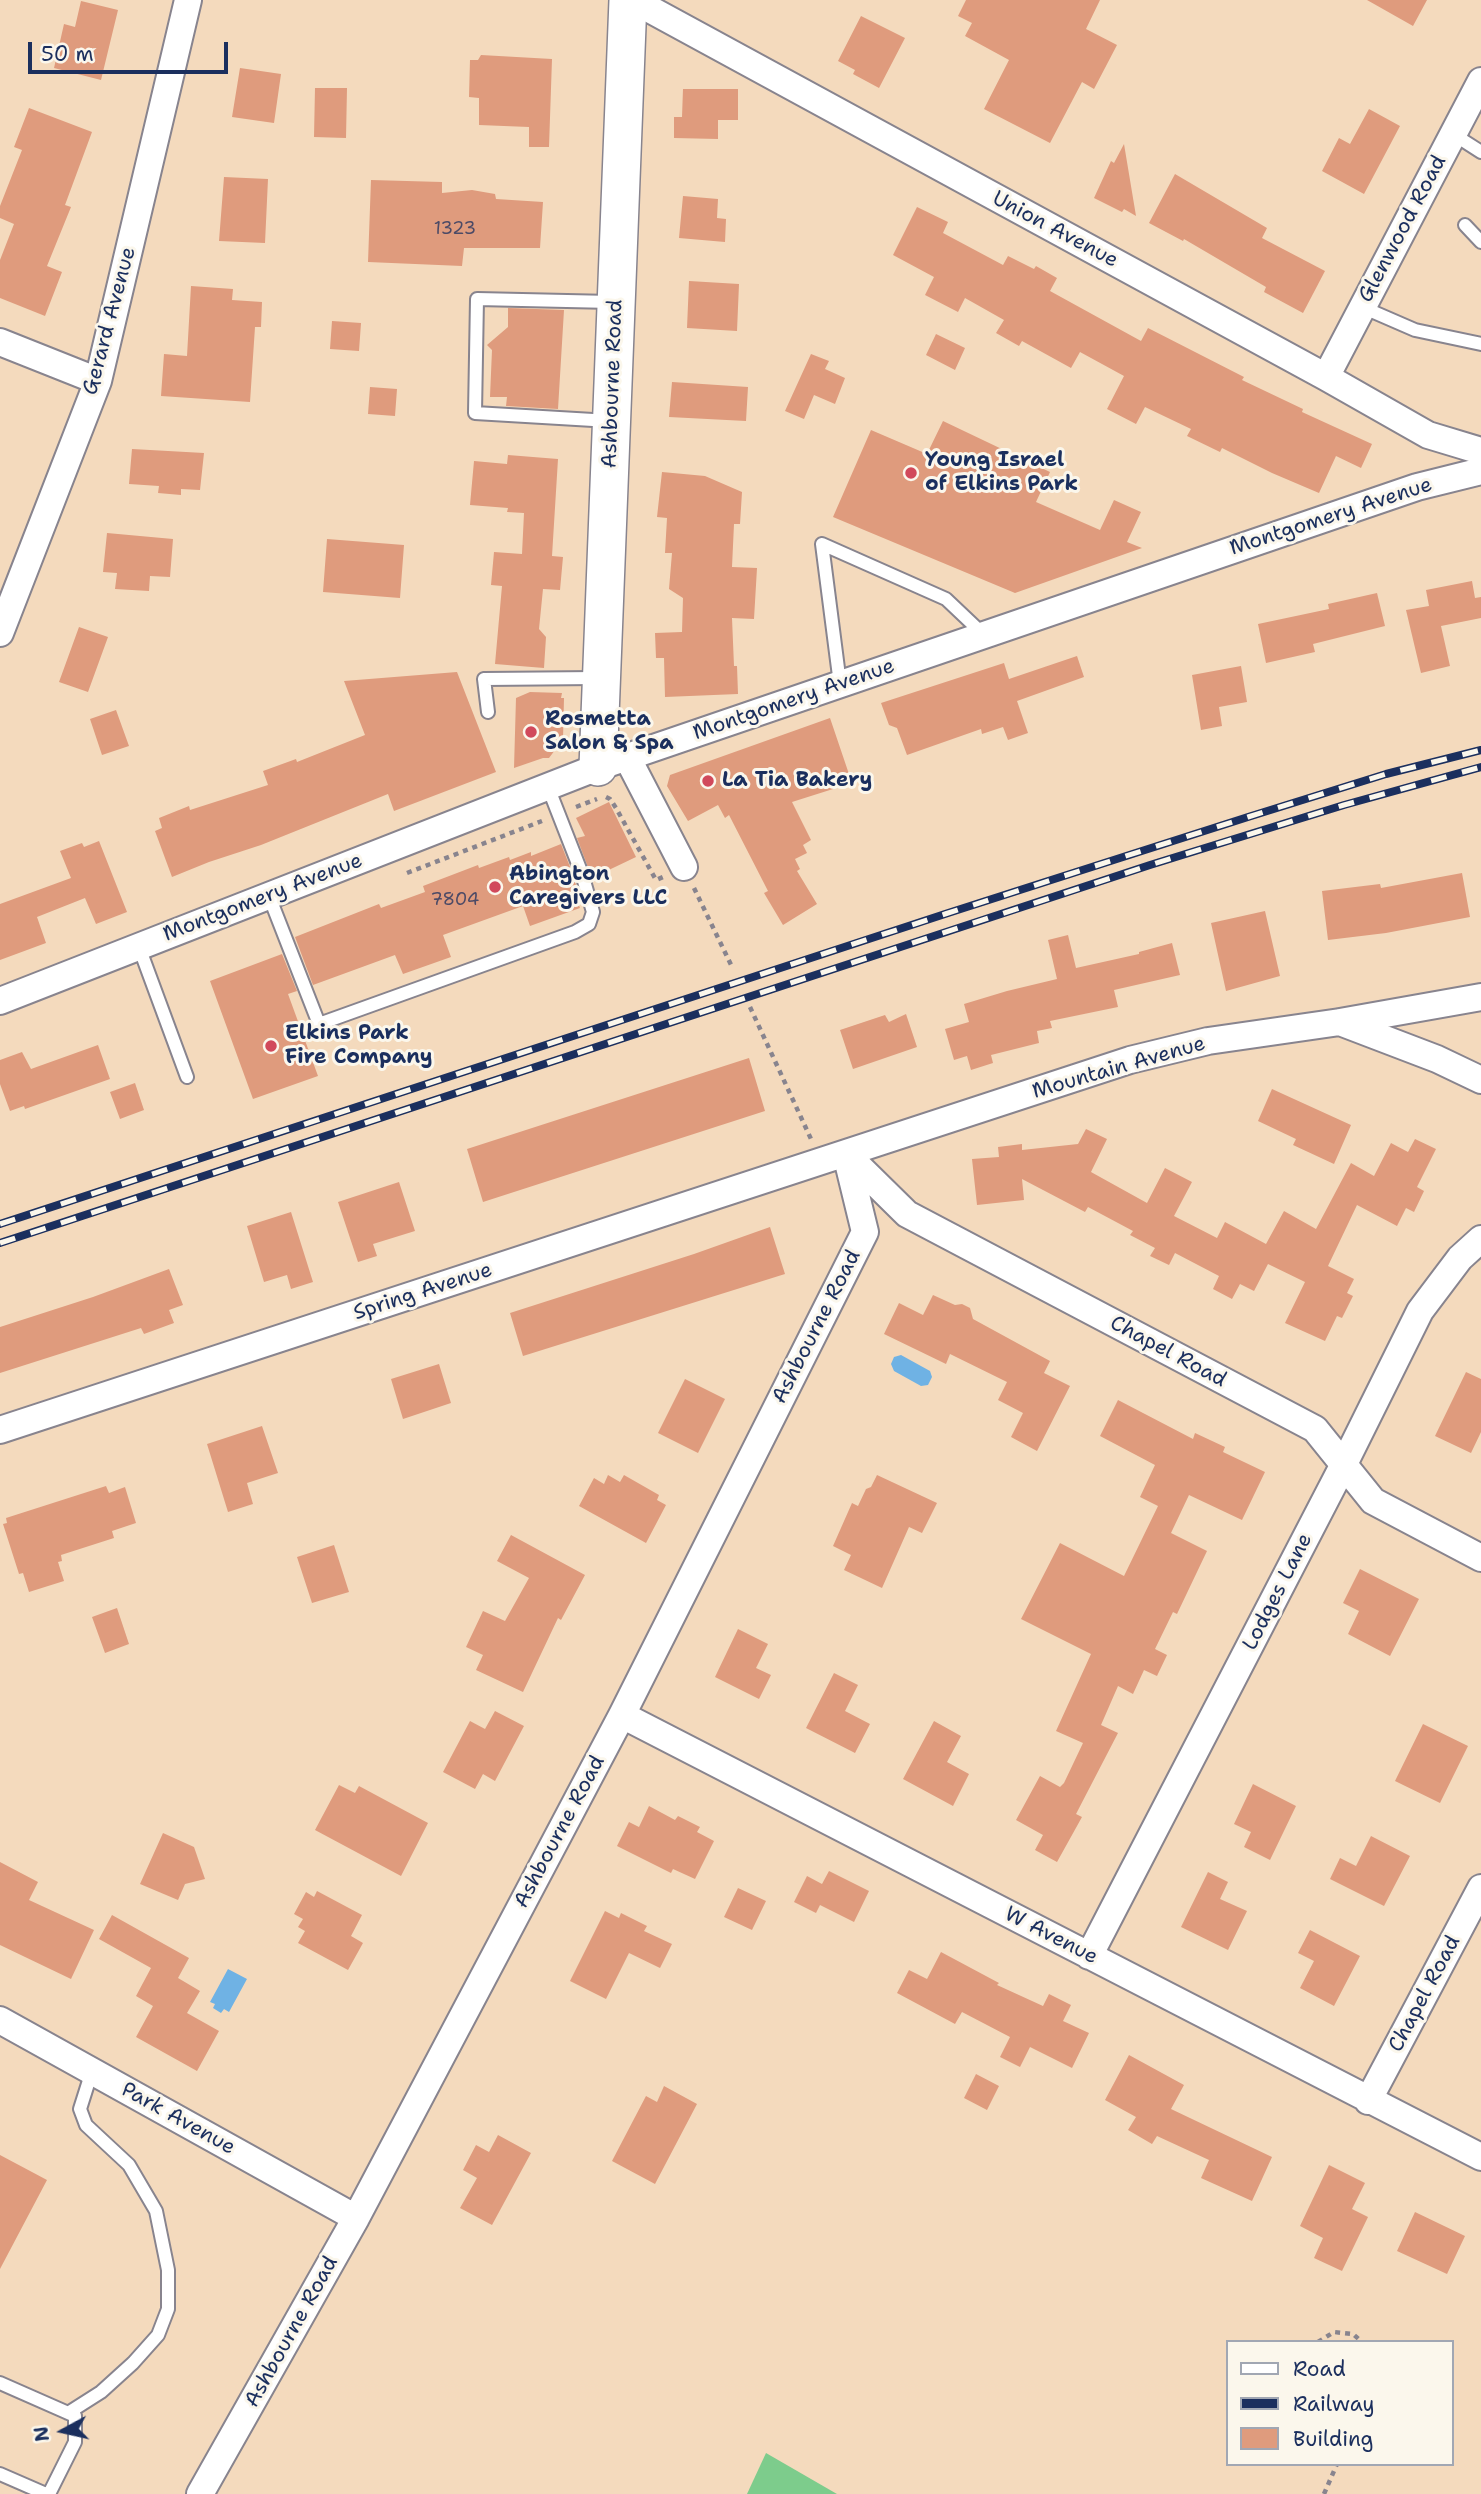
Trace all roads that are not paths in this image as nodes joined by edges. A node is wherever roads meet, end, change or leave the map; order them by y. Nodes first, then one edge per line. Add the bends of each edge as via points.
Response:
1 (188, 0) edge
2 (630, 0) edge
3 (1481, 81) edge
4 (1453, 134) junction
5 (1481, 152) edge
6 (1465, 225) dead end
7 (1481, 242) edge
8 (616, 302) junction
9 (1362, 307) junction
10 (0, 342) edge
11 (1481, 344) edge
12 (1326, 377) junction
13 (98, 381) junction
14 (611, 421) junction
15 (1481, 452) edge
16 (1481, 471) edge
17 (0, 633) edge
18 (984, 635) junction
19 (601, 678) junction
20 (840, 684) junction
21 (488, 712) dead end
22 (613, 762) junction
23 (548, 787) junction
24 (684, 867) road end
25 (269, 896) junction
26 (139, 947) junction
27 (1481, 997) edge
28 (0, 1002) edge
29 (1340, 1022) junction
30 (187, 1077) dead end
31 (1481, 1080) edge
32 (834, 1158) junction
33 (1481, 1239) edge
34 (0, 1430) edge
35 (1344, 1464) junction
36 (1481, 1558) edge
37 (622, 1715) junction
38 (1481, 1888) edge
39 (1089, 1956) junction
40 (0, 2020) edge
41 (92, 2071) junction
42 (1368, 2101) junction
43 (1481, 2157) edge
44 (356, 2218) junction
45 (0, 2383) edge
46 (68, 2413) junction
47 (0, 2474) edge
48 (48, 2494) edge
49 (200, 2494) edge

1 - 13 street, Gerard Avenue
2 - 8 street, Ashbourne Road
2 - 12 street, Union Avenue
3 - 4 street, Glenwood Road
4 - 5 lane
4 - 9 street, Glenwood Road
6 - 7 lane
8 - 14 street, Ashbourne Road
8 - 14 lane via 477,299 475,413
9 - 11 lane via 1415,330
9 - 12 street, Glenwood Road
10 - 13 street
12 - 15 street, Union Avenue via 1428,435
13 - 17 street, Gerard Avenue
14 - 19 street, Ashbourne Road
16 - 18 street, Montgomery Avenue via 1417,487
18 - 20 street, Montgomery Avenue
18 - 20 lane via 946,599 822,544
19 - 21 lane via 484,680
19 - 22 street, Ashbourne Road
20 - 22 street, Montgomery Avenue
22 - 23 street, Montgomery Avenue
22 - 24 street, Ashbourne Road
23 - 25 street, Montgomery Avenue
23 - 25 lane via 593,912 589,924 575,932 318,1024
25 - 26 street, Montgomery Avenue
26 - 28 street, Montgomery Avenue
26 - 30 lane
27 - 29 street, Mountain Avenue
29 - 31 street
29 - 32 street, Mountain Avenue via 1208,1041 1130,1060
32 - 34 street, Spring Avenue
32 - 35 street, Chapel Road via 907,1214 1315,1429
32 - 37 street, Ashbourne Road via 865,1232
33 - 35 street, Lodges Lane via 1460,1258 1420,1311
35 - 36 street, Chapel Road via 1373,1501
35 - 39 street, Lodges Lane
37 - 39 street, W Avenue
37 - 44 street, Ashbourne Road
38 - 42 street, Chapel Road
39 - 42 street, W Avenue
40 - 41 street, Park Avenue
41 - 44 street, Park Avenue
41 - 46 lane via 80,2109 86,2125 129,2165 156,2211 168,2270 168,2309 158,2335 132,2363 101,2392
42 - 43 street, W Avenue
44 - 49 street, Ashbourne Road
45 - 46 lane
46 - 48 lane via 75,2416 75,2442
47 - 48 lane

